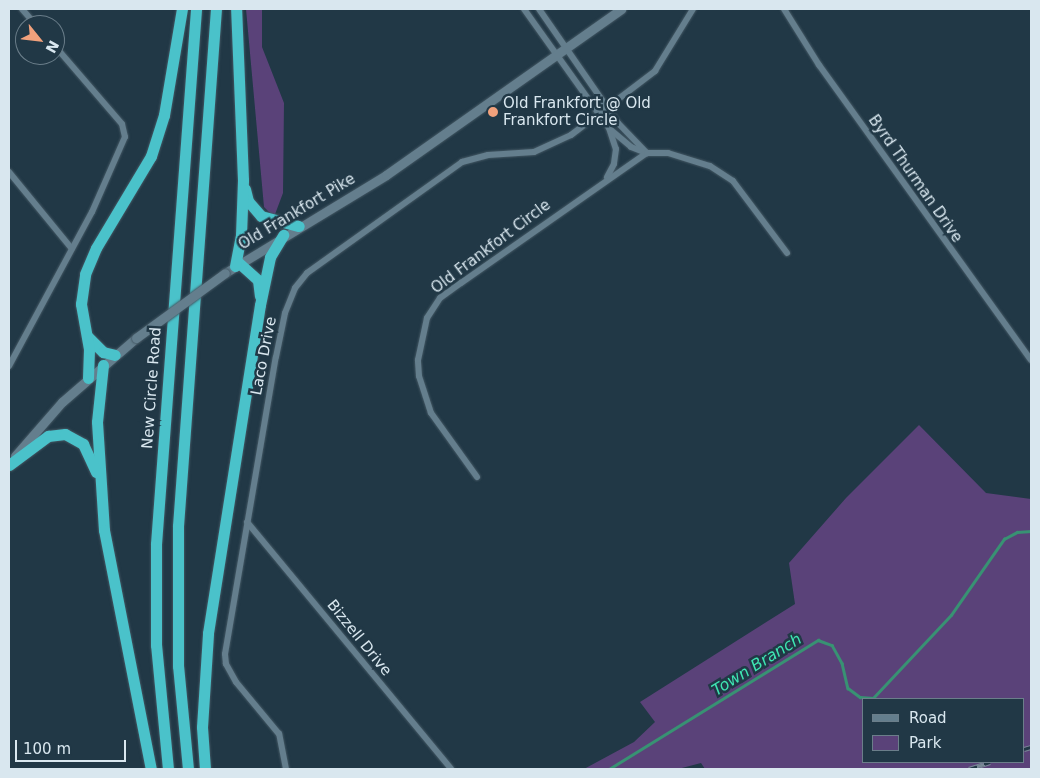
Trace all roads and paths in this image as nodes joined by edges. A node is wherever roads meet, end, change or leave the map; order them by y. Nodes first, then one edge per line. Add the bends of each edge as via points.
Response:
1 (182, 9) edge
2 (196, 9) edge
3 (216, 9) edge
4 (236, 9) edge
5 (524, 9) edge
6 (539, 9) edge
7 (621, 9) edge
8 (693, 9) edge
9 (784, 9) edge
10 (566, 46) junction
11 (556, 53) junction
12 (65, 58) edge
13 (609, 108) junction
14 (600, 114) junction
15 (610, 128) junction
16 (647, 152) junction
17 (9, 172) edge
18 (606, 178) junction
19 (243, 180) junction
20 (299, 226) junction
21 (283, 235) junction
22 (72, 249) junction
23 (787, 253) dead end
24 (237, 264) junction
25 (260, 305) junction
26 (86, 334) junction
27 (115, 355) junction
28 (1031, 360) edge
29 (103, 365) junction
30 (9, 366) edge
31 (88, 378) junction
32 (9, 465) edge
33 (477, 477) dead end
34 (100, 481) junction
35 (247, 522) junction
36 (150, 769) edge
37 (168, 769) edge
38 (188, 769) edge
39 (205, 769) edge
40 (286, 769) edge
41 (451, 769) edge

1 - 26 highway via 164,115 151,156 86,269 82,304
2 - 37 highway, New Circle Road via 156,544 156,645
3 - 38 highway via 178,526 178,666
4 - 19 highway
5 - 11 street
6 - 10 street
7 - 10 main road, Old Frankfort Pike
8 - 13 street, Laco Drive via 655,72
9 - 28 street, Byrd Thurman Drive via 819,65
10 - 11 main road, Old Frankfort Pike
10 - 13 street
11 - 14 street
11 - 20 main road, Old Frankfort Pike via 386,175
12 - 22 street via 122,124 125,133 123,144
13 - 14 street, Laco Drive
13 - 16 street via 618,123
14 - 15 street
14 - 35 street, Laco Drive via 550,147 534,152 488,155 462,162 302,278 285,313
15 - 16 street via 631,147
15 - 18 street via 616,149 614,164
16 - 18 street, Old Frankfort Circle
16 - 23 street via 668,153 710,166 733,180
17 - 22 street
18 - 33 street, Old Frankfort Circle via 440,298 428,318 418,360 422,393 431,413
19 - 20 highway via 254,211 266,219
19 - 24 highway via 242,235
20 - 21 main road, Old Frankfort Pike
21 - 24 main road, Old Frankfort Pike
21 - 25 highway via 270,257
22 - 30 street
24 - 25 highway via 258,280
24 - 27 main road, Old Frankfort Pike, bridge
25 - 39 highway via 208,633 202,727
26 - 27 highway via 103,352
26 - 31 highway
27 - 29 main road, Old Frankfort Pike
29 - 31 main road, Old Frankfort Pike
29 - 34 highway via 97,422
31 - 32 main road, Old Frankfort Pike via 62,402
32 - 34 highway via 48,436 69,434 83,444
34 - 36 highway via 104,530
35 - 40 street, Laco Drive via 227,640 226,664 236,682 279,734
35 - 41 street, Bizzell Drive

